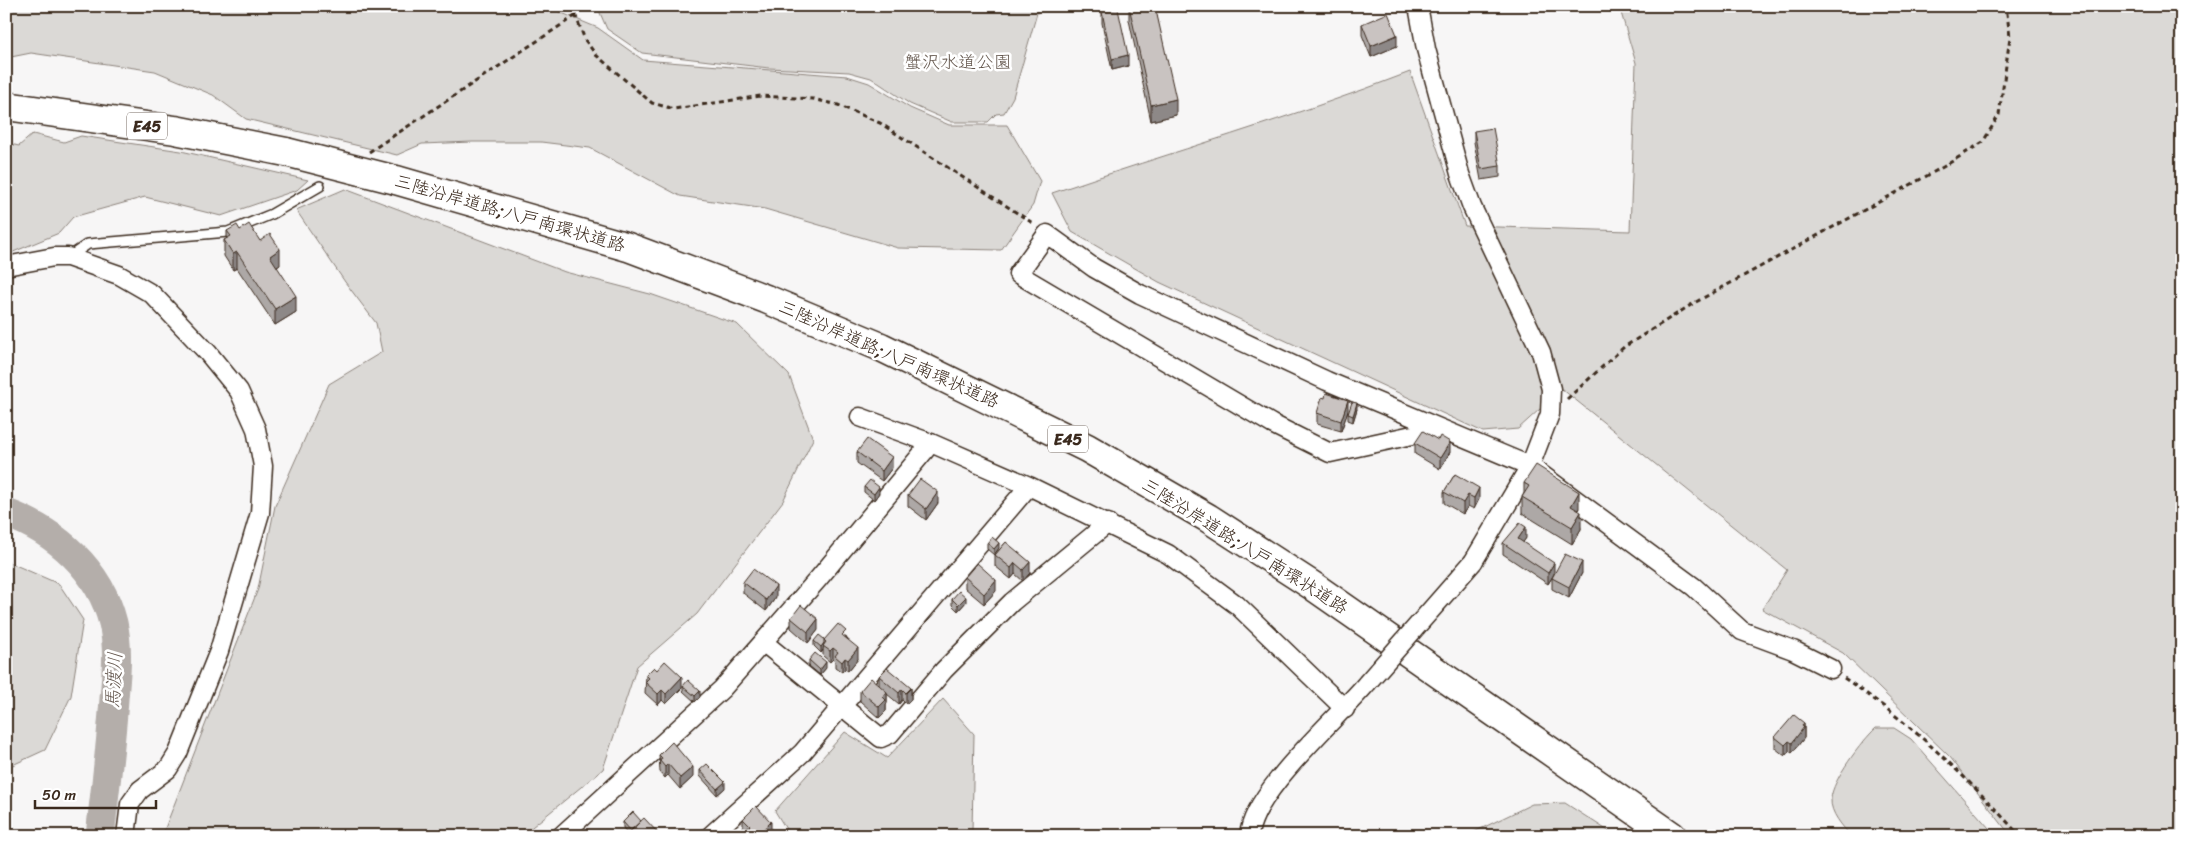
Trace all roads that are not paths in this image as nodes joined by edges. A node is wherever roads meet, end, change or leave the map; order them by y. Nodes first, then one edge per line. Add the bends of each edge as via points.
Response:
1 (1418, 6) edge
2 (6, 106) edge
3 (320, 186) dead end
4 (68, 257) junction
5 (6, 266) edge
6 (860, 417) dead end
7 (1440, 430) junction
8 (931, 443) junction
9 (1530, 466) junction
10 (1028, 486) junction
11 (1108, 523) junction
12 (763, 642) junction
13 (1831, 669) road end
14 (843, 706) junction
15 (1345, 709) junction
16 (126, 836) edge
17 (561, 836) edge
18 (710, 836) edge
19 (1249, 836) edge
20 (1672, 836) edge

1 - 9 street via 1426,49 1460,174 1472,207 1541,352 1551,389 1550,414
2 - 20 highway, 三陸沿岸道路;八戸南環状道路 / E45, bridge via 175,130 286,152 396,180 628,247 881,347 1078,444 1208,518 1313,586
3 - 4 lane via 272,214 228,232 88,244
4 - 5 street
4 - 16 street via 119,275 152,294 208,353 239,391 256,429 263,466 260,513 219,651 178,753 168,769 140,790 130,804
6 - 8 street
7 - 7 street via 1140,294 1094,268 1047,234 1018,274 1272,424 1330,453
7 - 9 street
8 - 10 street
8 - 12 street
9 - 13 street via 1694,587 1742,631 1793,650
9 - 15 street, bridge via 1473,562
10 - 11 street
10 - 14 street
11 - 14 street via 1012,602 944,670 890,734 881,738
11 - 15 street via 1168,554 1237,605
12 - 14 street
12 - 17 street via 722,689
14 - 18 street via 802,753
15 - 19 street via 1281,774 1264,799

